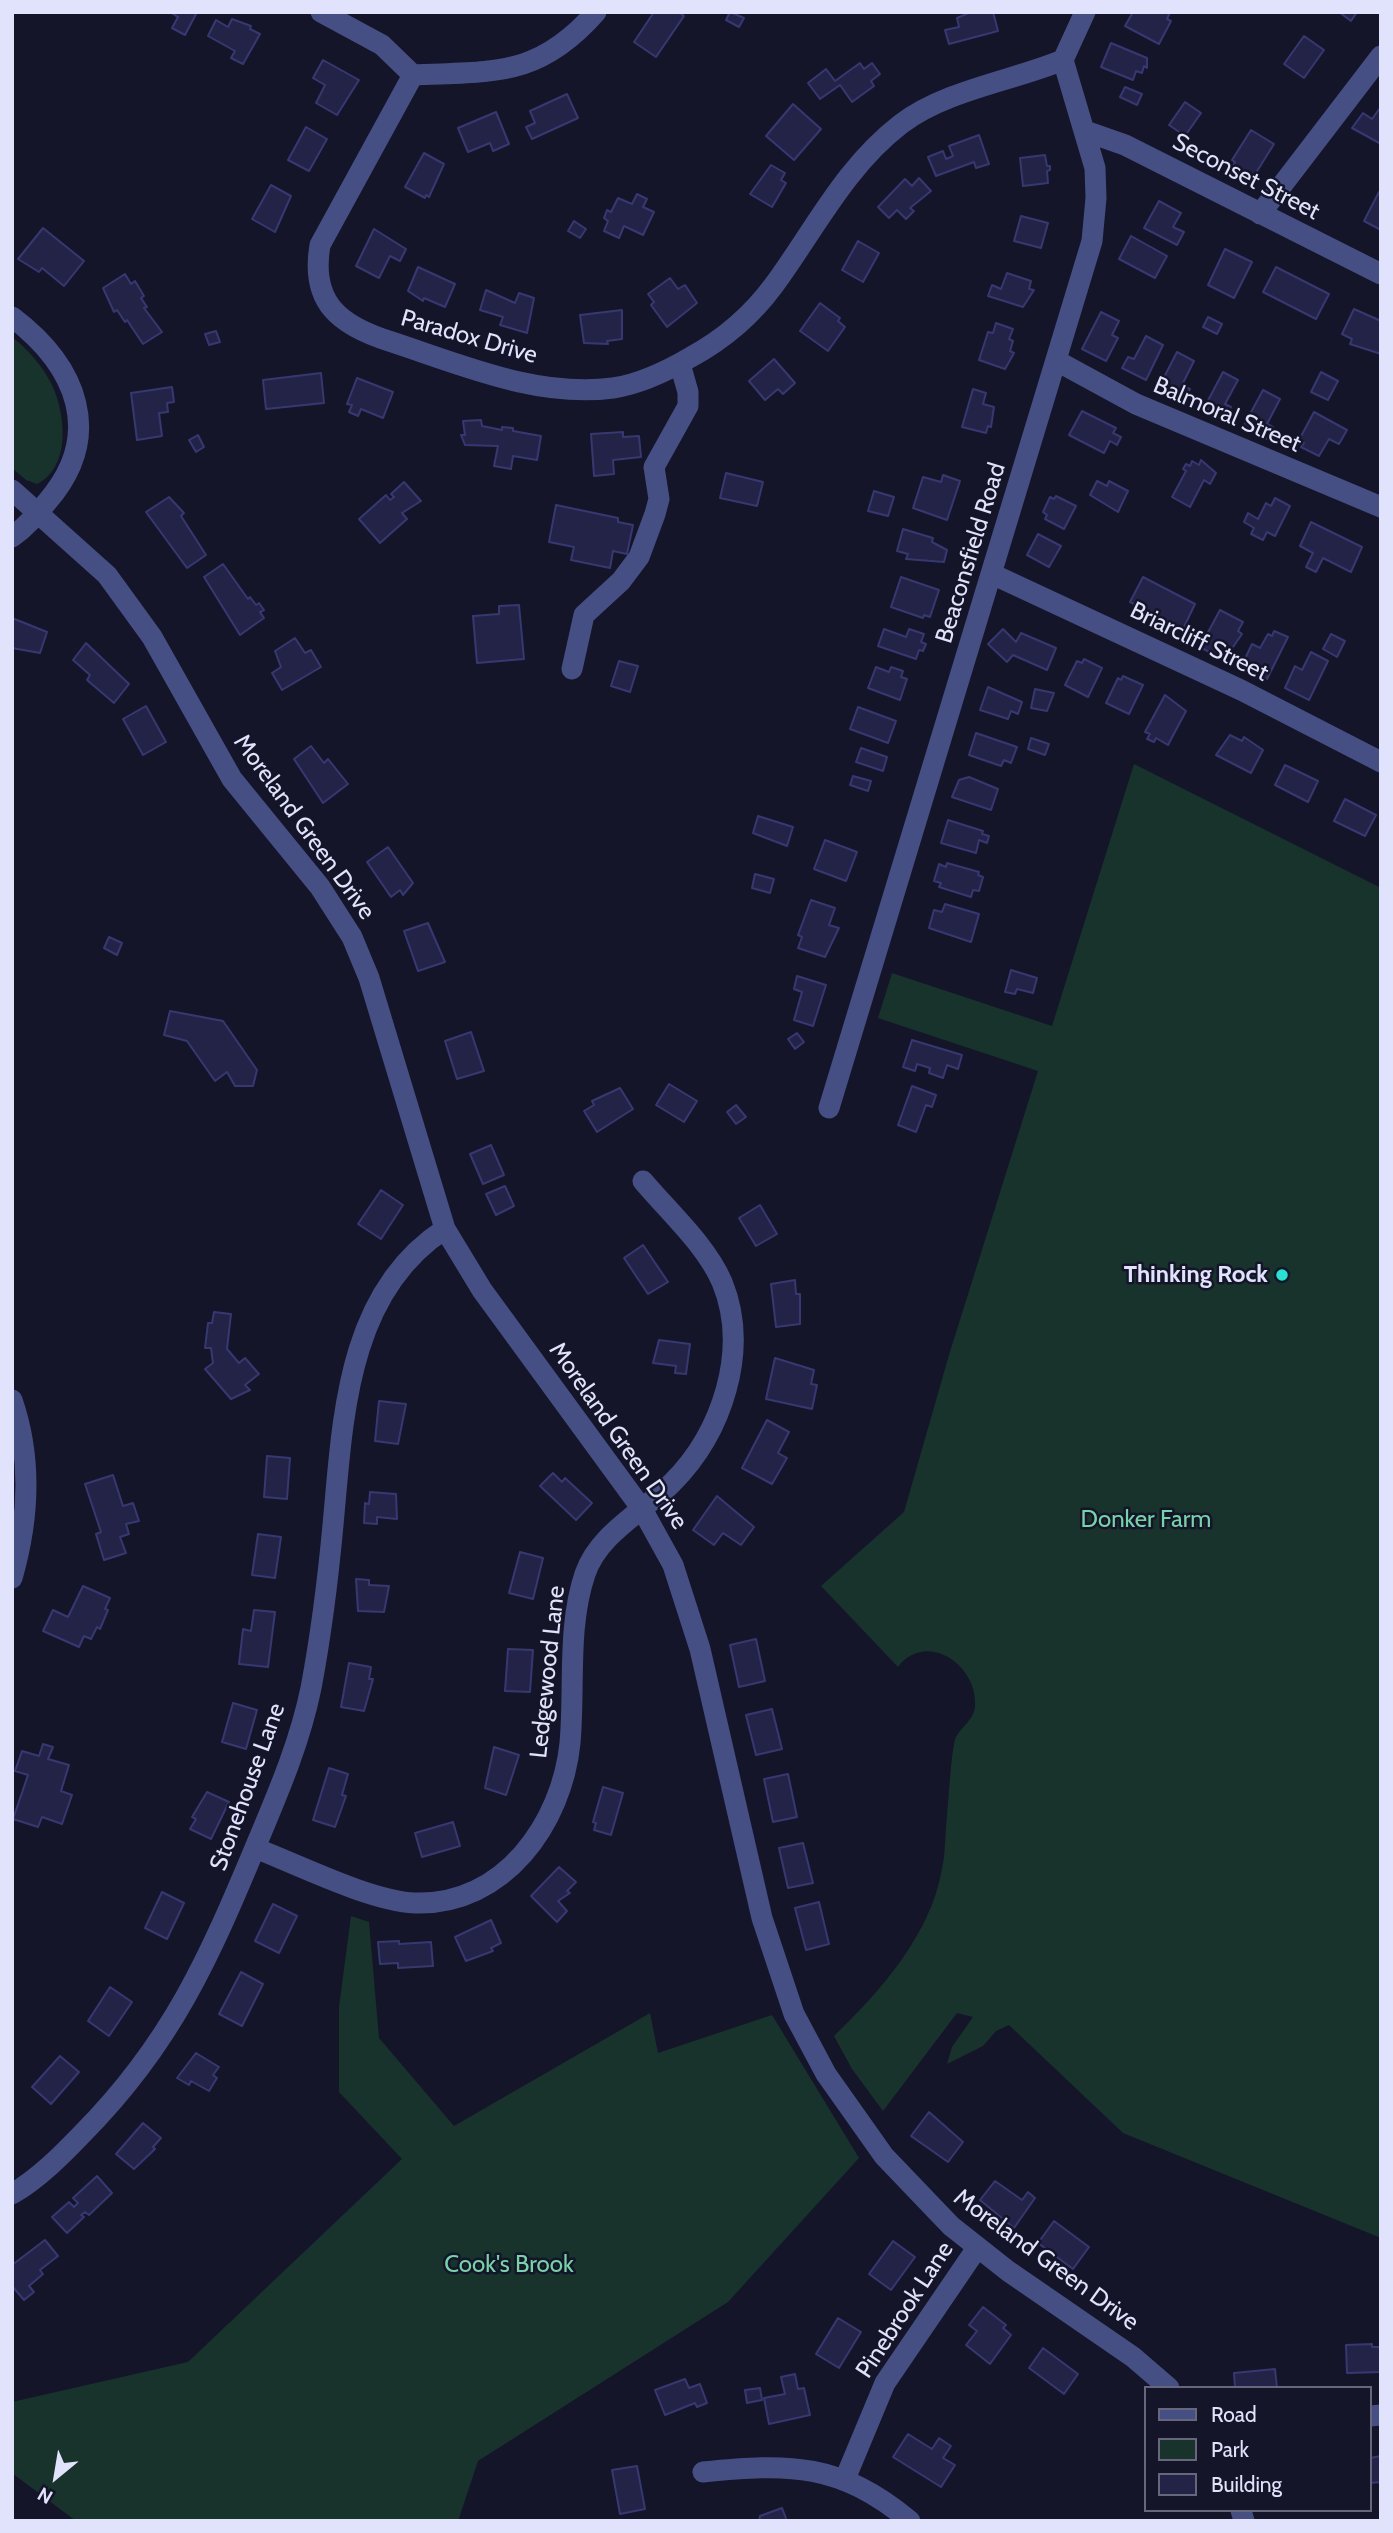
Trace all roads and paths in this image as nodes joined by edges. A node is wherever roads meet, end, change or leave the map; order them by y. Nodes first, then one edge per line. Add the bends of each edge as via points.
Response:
1 (321, 12) edge
2 (596, 12) edge
3 (1085, 12) edge
4 (1381, 56) edge
5 (1063, 60) junction
6 (414, 75) junction
7 (1085, 131) junction
8 (1260, 214) junction
9 (1381, 274) edge
10 (12, 317) edge
11 (1057, 361) junction
12 (680, 364) junction
13 (12, 490) edge
14 (1381, 507) edge
15 (38, 513) junction
16 (12, 537) edge
17 (992, 574) junction
18 (572, 669) dead end
19 (1381, 762) edge
20 (829, 1108) dead end
21 (643, 1181) dead end
22 (445, 1229) junction
23 (12, 1400) edge
24 (642, 1509) junction
25 (12, 1578) edge
26 (255, 1848) junction
27 (12, 2194) edge
28 (977, 2248) junction
29 (1167, 2386) edge
30 (704, 2472) dead end
31 (845, 2479) junction
32 (911, 2521) edge

1 - 6 street via 382,45
2 - 6 street via 542,58 514,67
3 - 5 street
4 - 8 street
5 - 7 street, Beaconsfield Road
5 - 12 street, Paradox Drive via 1030,74 983,85 904,122 838,187 773,287 715,344
6 - 12 street, Paradox Drive via 320,245 316,270 321,294 337,315 383,340 513,381 613,388
7 - 8 street, Seconset Street via 1125,145
7 - 11 street, Beaconsfield Road via 1097,198 1092,241
8 - 9 street, Seconset Street
10 - 15 street via 55,356 68,381 81,430 64,479
11 - 14 street, Balmoral Street via 1136,404
11 - 17 street, Beaconsfield Road
12 - 18 street via 688,406 654,467 659,499 656,514 639,557 584,615
13 - 15 street, Moreland Green Drive
15 - 16 street
15 - 22 street, Moreland Green Drive via 98,565 120,593 152,637 232,779 342,919 369,978
17 - 19 street, Briarcliff Street via 1241,690
17 - 20 street, Beaconsfield Road
21 - 24 street, Ledgewood Lane via 722,1281 729,1308 732,1363 721,1406 701,1446 672,1483
22 - 24 street, Moreland Green Drive via 482,1290
22 - 26 street, Stonehouse Lane via 423,1244 393,1280 356,1353 344,1408 311,1688 297,1741
23 - 25 street via 24,1449 26,1482 25,1516
24 - 26 street, Ledgewood Lane via 607,1539 586,1570 576,1606 569,1747 561,1787 542,1832 517,1862 475,1889 446,1900 415,1903 375,1895
24 - 28 street, Moreland Green Drive via 670,1558 695,1630 762,1918 794,2014 826,2074 864,2130 928,2205
26 - 27 street, Stonehouse Lane via 202,1970 152,2052 113,2102 69,2147
28 - 29 street, Moreland Green Drive via 1107,2338
28 - 31 street, Pinebrook Lane via 885,2383
30 - 31 street via 774,2467
31 - 32 street

